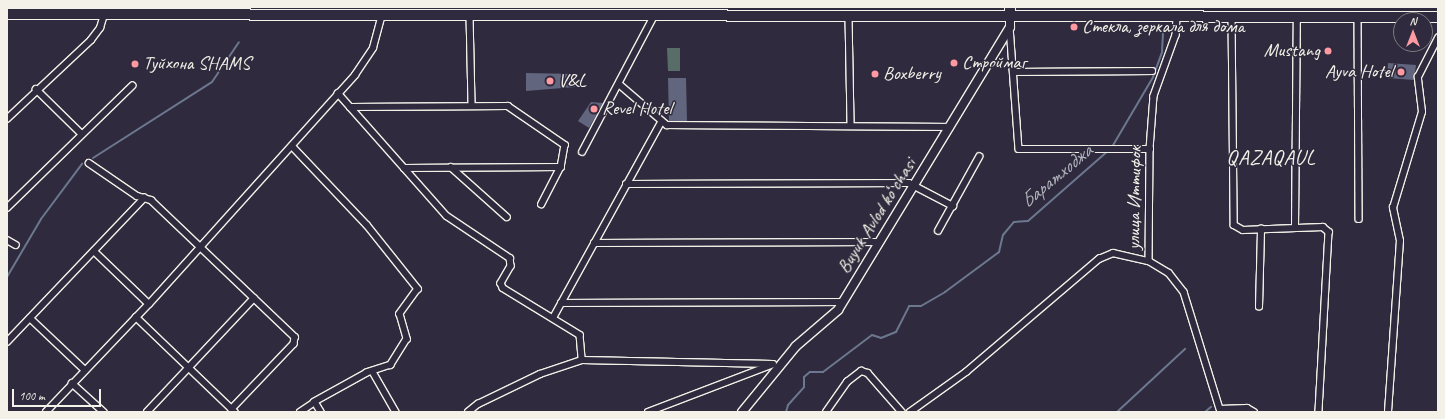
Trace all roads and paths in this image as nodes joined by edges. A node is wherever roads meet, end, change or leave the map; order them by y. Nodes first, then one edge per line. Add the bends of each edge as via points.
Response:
1 (1010, 7) edge
2 (173, 11) edge
3 (767, 12) edge
4 (7, 14) edge
5 (104, 14) junction
6 (382, 15) junction
7 (470, 16) junction
8 (654, 16) junction
9 (849, 17) junction
10 (1297, 17) junction
11 (1358, 17) junction
12 (1438, 17) edge
13 (1177, 18) junction
14 (1232, 18) junction
15 (1010, 22) junction
16 (1438, 38) edge
17 (1152, 71) dead end
18 (1015, 72) junction
19 (619, 84) junction
20 (132, 86) dead end
21 (36, 89) junction
22 (338, 93) junction
23 (472, 106) junction
24 (350, 107) junction
25 (7, 119) edge
26 (661, 122) junction
27 (851, 124) junction
28 (950, 126) junction
29 (82, 134) junction
30 (292, 146) junction
31 (1150, 149) junction
32 (582, 152) dead end
33 (979, 157) dead end
34 (89, 163) dead end
35 (452, 167) junction
36 (561, 167) junction
37 (404, 168) junction
38 (626, 184) junction
39 (915, 185) junction
40 (144, 198) junction
41 (542, 204) dead end
42 (952, 206) junction
43 (7, 208) edge
44 (507, 217) dead end
45 (1359, 219) dead end
46 (1295, 228) junction
47 (1262, 229) junction
48 (938, 232) dead end
49 (7, 240) edge
50 (878, 242) junction
51 (594, 243) junction
52 (16, 245) dead end
53 (201, 247) junction
54 (94, 251) junction
55 (1149, 261) junction
56 (254, 298) junction
57 (843, 302) junction
58 (561, 303) junction
59 (149, 304) junction
60 (1259, 307) dead end
61 (136, 317) junction
62 (30, 318) junction
63 (553, 318) junction
64 (7, 342) edge
65 (582, 360) junction
66 (777, 363) junction
67 (189, 368) junction
68 (85, 370) junction
69 (373, 372) junction
70 (72, 383) junction
71 (315, 402) junction
72 (233, 410) edge
73 (46, 412) edge
74 (104, 412) edge
75 (147, 412) edge
76 (300, 412) edge
77 (321, 412) edge
78 (396, 412) edge
79 (468, 412) edge
80 (648, 412) edge
81 (742, 412) edge
82 (826, 412) edge
83 (902, 412) edge
84 (910, 412) edge
85 (1254, 412) edge
86 (1319, 412) edge
87 (1388, 412) edge

1 - 15 highway
2 - 5 highway
2 - 6 highway
3 - 8 highway
3 - 9 highway
4 - 5 highway
5 - 21 street via 99,31
6 - 7 highway
6 - 22 street via 367,60
7 - 8 highway
7 - 23 street
8 - 19 street
9 - 15 highway
9 - 27 street
10 - 11 highway
10 - 14 highway
10 - 46 street
11 - 12 highway
11 - 45 street
13 - 14 highway
13 - 15 highway
13 - 31 street, улица Иттифок via 1176,35 1154,96
14 - 47 street via 1234,222 1239,229
15 - 18 street
15 - 28 street, Buyuk Avlod koʻchasi
16 - 87 street via 1418,77 1422,112 1393,208 1393,219 1400,241
17 - 18 street
18 - 31 street via 1018,148
19 - 26 street
19 - 32 street
20 - 29 street
21 - 25 street
21 - 29 street
22 - 24 street
22 - 30 street
23 - 24 street
23 - 36 street via 508,106 520,114 565,145
24 - 37 street
26 - 27 street via 667,125
26 - 38 street
27 - 28 street
28 - 39 street, Buyuk Avlod koʻchasi
29 - 43 street
30 - 53 street
30 - 69 street via 417,284 417,293 400,314 407,339 391,365
31 - 55 street, улица Иттифок
33 - 42 street
34 - 40 street
35 - 36 street
35 - 37 street
35 - 44 street
36 - 41 street
37 - 63 street via 447,216 510,258 511,266 501,283 503,288
38 - 39 street
38 - 51 street
39 - 42 street
39 - 50 street, Buyuk Avlod koʻchasi
40 - 53 street via 151,200
40 - 54 street
42 - 48 street
46 - 47 street
46 - 86 street via 1322,227 1327,229 1330,236
47 - 60 street
49 - 52 street
50 - 51 street
50 - 57 street, Buyuk Avlod koʻchasi
51 - 58 street
53 - 56 street
53 - 59 street
54 - 59 street
54 - 62 street
55 - 84 street via 1113,253 1099,259 966,372
55 - 85 street, улица Иттифок via 1174,277 1184,292 1220,409 1247,408
56 - 67 street
56 - 72 street via 295,337 295,341
57 - 58 street
57 - 66 street, Buyuk Avlod koʻchasi via 838,310
58 - 63 street
59 - 61 street
61 - 67 street
61 - 68 street
62 - 64 street
62 - 68 street
63 - 65 street via 580,336
65 - 66 street
65 - 79 street via 540,374 478,404
66 - 80 street
66 - 81 street, Buyuk Avlod koʻchasi
67 - 72 street
67 - 75 street
68 - 70 street
69 - 71 street
69 - 78 street
70 - 73 street
70 - 74 street
71 - 76 street
71 - 77 street
82 - 83 street via 847,382 860,370 868,373

